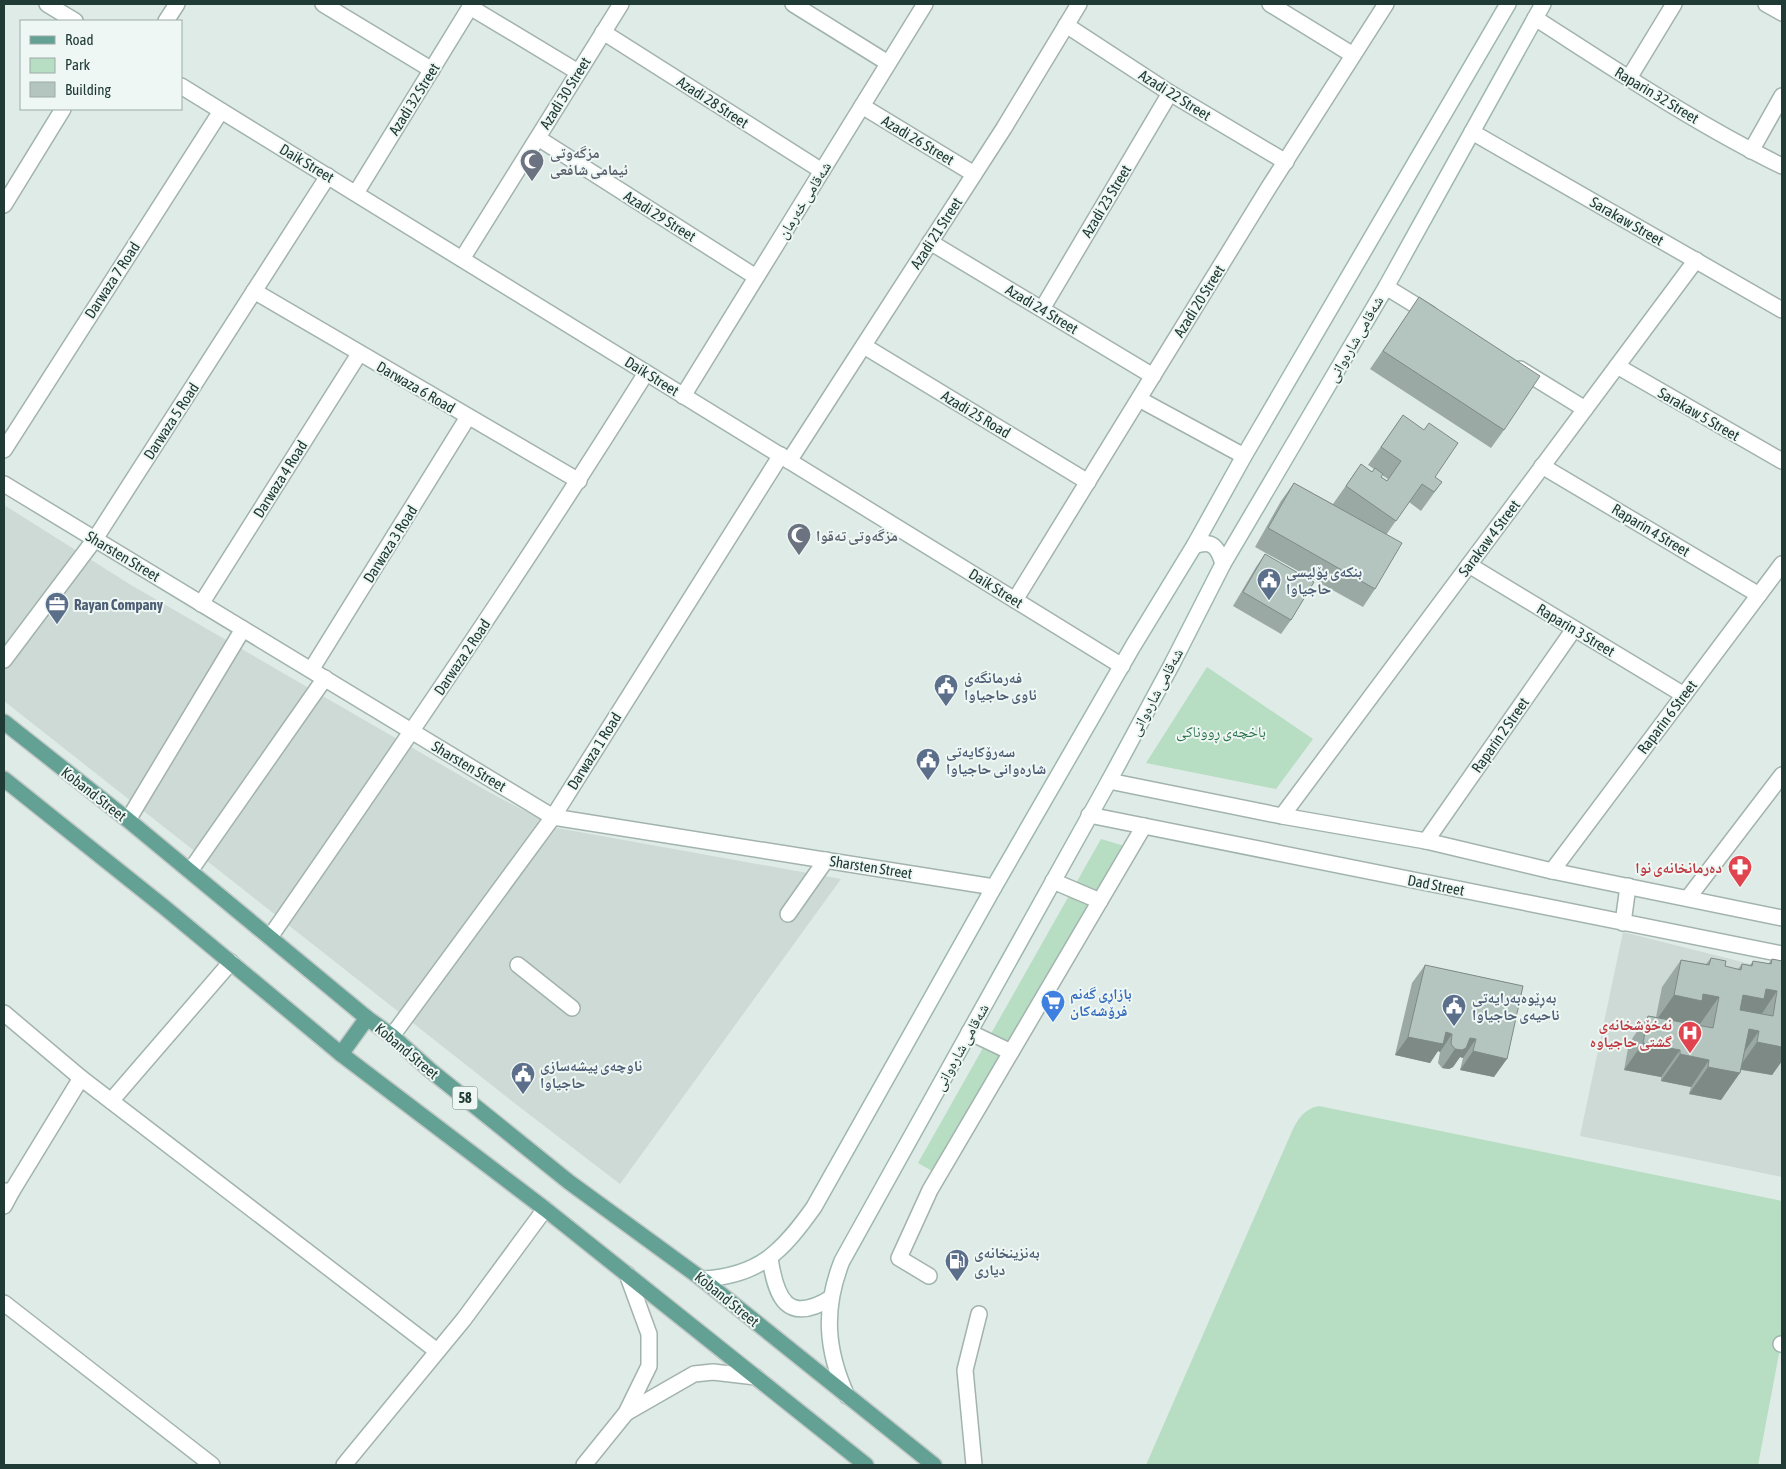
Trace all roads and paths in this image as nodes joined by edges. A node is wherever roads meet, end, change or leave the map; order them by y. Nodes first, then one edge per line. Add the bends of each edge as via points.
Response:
1 (47, 4) edge
2 (177, 4) edge
3 (324, 4) edge
4 (621, 4) edge
5 (793, 4) edge
6 (925, 4) edge
7 (1080, 4) edge
8 (1270, 4) edge
9 (1386, 4) edge
10 (1508, 4) edge
11 (1543, 4) edge
12 (1674, 4) edge
13 (1766, 4) edge
14 (471, 5) edge
15 (1782, 14) edge
16 (1535, 18) junction
17 (73, 20) edge
18 (167, 20) edge
19 (1066, 25) junction
20 (604, 32) junction
21 (1354, 55) junction
22 (888, 63) junction
23 (432, 70) junction
24 (578, 72) junction
25 (1629, 78) junction
26 (182, 87) edge
27 (1170, 93) junction
28 (1782, 96) edge
29 (862, 106) junction
30 (62, 110) edge
31 (221, 111) junction
32 (1472, 132) junction
33 (538, 138) junction
34 (1751, 151) junction
35 (1286, 162) junction
36 (1782, 166) edge
37 (822, 171) junction
38 (974, 174) junction
39 (328, 176) junction
40 (356, 193) junction
41 (4, 206) edge
42 (930, 242) junction
43 (462, 259) junction
44 (1696, 260) junction
45 (756, 277) junction
46 (1386, 287) junction
47 (254, 291) junction
48 (1042, 309) junction
49 (1782, 310) edge
50 (1444, 322) edge
51 (864, 346) junction
52 (360, 354) junction
53 (1510, 363) edge
54 (1617, 366) junction
55 (646, 373) junction
56 (1153, 376) junction
57 (683, 396) junction
58 (1139, 399) junction
59 (1585, 409) junction
60 (468, 417) junction
61 (4, 450) edge
62 (1244, 456) junction
63 (785, 458) junction
64 (1782, 461) edge
65 (1542, 466) junction
66 (579, 481) junction
67 (1088, 482) junction
68 (4, 484) edge
69 (95, 539) junction
70 (1194, 546) junction
71 (1223, 564) junction
72 (1782, 564) edge
73 (1469, 565) junction
74 (1759, 595) junction
75 (1015, 600) junction
76 (201, 604) junction
77 (243, 629) junction
78 (1574, 629) junction
79 (4, 660) edge
80 (1122, 666) junction
81 (311, 670) junction
82 (325, 678) junction
83 (1684, 696) junction
84 (4, 722) edge
85 (413, 732) junction
86 (1782, 775) edge
87 (4, 779) edge
88 (1109, 781) junction
89 (1089, 815) junction
90 (1282, 816) junction
91 (553, 817) junction
92 (128, 820) junction
93 (1144, 826) junction
94 (1426, 841) junction
95 (826, 860) junction
96 (190, 871) junction
97 (1552, 871) junction
98 (1053, 881) junction
99 (994, 886) junction
100 (1628, 886) junction
101 (1688, 898) junction
102 (1100, 901) junction
103 (788, 914) dead end
104 (1782, 918) edge
105 (1623, 923) junction
106 (270, 937) junction
107 (1782, 954) edge
108 (231, 962) junction
109 (518, 965) dead end
110 (572, 1008) dead end
111 (4, 1013) edge
112 (367, 1018) junction
113 (969, 1032) junction
114 (392, 1036) junction
115 (1012, 1052) junction
116 (341, 1054) junction
117 (81, 1078) junction
118 (111, 1101) junction
119 (8, 1191) edge
120 (4, 1206) edge
121 (544, 1209) junction
122 (770, 1258) junction
123 (627, 1274) junction
124 (929, 1276) dead end
125 (702, 1279) junction
126 (831, 1298) junction
127 (4, 1303) edge
128 (979, 1314) dead end
129 (438, 1351) junction
130 (756, 1377) junction
131 (847, 1396) junction
132 (626, 1413) junction
133 (212, 1465) edge
134 (344, 1465) edge
135 (584, 1465) edge
136 (866, 1465) edge
137 (934, 1465) edge
138 (974, 1465) edge

1 - 17 street
2 - 18 street
3 - 23 street
4 - 20 street, Azadi 30 Street
5 - 22 street
6 - 22 street, شەقامی خەرمان
7 - 19 street, Azadi 21 Street
8 - 21 street
9 - 21 street, Azadi 20 Street
10 - 62 street
11 - 16 street, شەقامی شارەوانی
12 - 25 street
13 - 15 street
14 - 23 street, Azadi 32 Street
14 - 24 street
16 - 25 street, Raparin 32 Street
16 - 32 street, شەقامی شارەوانی
19 - 27 street, Azadi 22 Street
19 - 38 street, Azadi 21 Street
20 - 24 street, Azadi 30 Street
20 - 37 street, Azadi 28 Street
21 - 35 street, Azadi 20 Street
22 - 29 street, شەقامی خەرمان
23 - 40 street, Azadi 32 Street
24 - 33 street, Azadi 30 Street
25 - 34 street, Raparin 32 Street
26 - 31 street, Daik Street
27 - 35 street, Azadi 22 Street
27 - 48 street, Azadi 23 Street
28 - 34 street
29 - 37 street, شەقامی خەرمان
29 - 38 street, Azadi 26 Street
30 - 41 street
31 - 39 street, Daik Street
31 - 61 street, Darwaza 7 Road
32 - 44 street, Sarakaw Street
32 - 46 street, شەقامی شارەوانی
33 - 43 street, Azadi 30 Street
33 - 45 street, Azadi 29 Street
34 - 36 street, Raparin 32 Street
35 - 56 street, Azadi 20 Street
37 - 45 street, شەقامی خەرمان
38 - 42 street, Azadi 21 Street
39 - 40 street, Daik Street
39 - 47 street, Darwaza 5 Road
40 - 43 street, Daik Street
42 - 48 street, Azadi 24 Street
42 - 51 street, Azadi 21 Street
43 - 55 street, Daik Street
44 - 49 street, Sarakaw Street
44 - 54 street, Sarakaw 4 Street
45 - 57 street, شەقامی خەرمان
46 - 50 street
46 - 71 street, شەقامی شارەوانی
47 - 52 street, Darwaza 6 Road
47 - 69 street, Darwaza 5 Road
48 - 56 street, Azadi 24 Street
51 - 63 street, Azadi 21 Street
51 - 67 street, Azadi 25 Road
52 - 60 street, Darwaza 6 Road
52 - 76 street, Darwaza 4 Road
53 - 59 street
54 - 59 street, Sarakaw 4 Street
54 - 64 street, Sarakaw 5 Street
55 - 57 street, Daik Street
55 - 66 street, Darwaza 2 Road
56 - 58 street, Azadi 20 Street
57 - 63 street, Daik Street
58 - 62 street
58 - 67 street, Azadi 20 Street
59 - 65 street, Sarakaw 4 Street
60 - 66 street, Darwaza 6 Road
60 - 81 street, Darwaza 3 Road
62 - 70 street
63 - 75 street, Daik Street
63 - 91 street, Darwaza 1 Road
65 - 73 street, Sarakaw 4 Street
65 - 74 street, Raparin 4 Street
66 - 85 street, Darwaza 2 Road
67 - 75 street, Azadi 20 Street
68 - 69 street, Sharsten Street
69 - 76 street, Sharsten Street
69 - 79 street, Darwaza 5 Road
70 - 71 street via 1202,543 1214,546
70 - 80 street
71 - 88 street, شەقامی شارەوانی
72 - 74 street, Raparin 6 Street
73 - 78 street, Raparin 3 Street
73 - 90 street, Sarakaw 4 Street
74 - 83 street, Raparin 6 Street
75 - 80 street, Daik Street
76 - 77 street, Sharsten Street
77 - 81 street, Sharsten Street
77 - 92 street
78 - 83 street, Raparin 3 Street
78 - 94 street, Raparin 2 Street
80 - 99 street
81 - 82 street, Sharsten Street
82 - 85 street, Sharsten Street
82 - 96 street
83 - 97 street, Raparin 6 Street
84 - 92 main road, Koband Street / 58
85 - 91 street, Sharsten Street
85 - 106 street, Darwaza 2 Road
86 - 101 street
87 - 108 main road
88 - 89 street, شەقامی شارەوانی
88 - 90 street
89 - 93 street, Dad Street
89 - 98 street, شەقامی شارەوانی
90 - 94 street
91 - 95 street, Sharsten Street
91 - 114 street, Darwaza 1 Road
92 - 96 main road, Koband Street / 58
93 - 102 street
93 - 105 street, Dad Street
94 - 97 street
95 - 99 street, Sharsten Street
95 - 103 street
96 - 106 main road, Koband Street / 58
97 - 100 street
98 - 102 street
98 - 113 street, شەقامی شارەوانی
99 - 122 street via 814,1207 801,1226
100 - 101 street
100 - 105 street
101 - 104 street
102 - 115 street
105 - 107 street, Dad Street
106 - 112 main road, Koband Street / 58
108 - 116 main road
108 - 118 street
109 - 110 street
111 - 117 street
112 - 114 main road, Koband Street / 58
112 - 116 main road
113 - 115 street
113 - 126 street, شەقامی شارەوانی via 842,1261
114 - 125 main road, Koband Street / 58 via 569,1182
115 - 124 street via 930,1190 899,1258
116 - 121 main road
117 - 118 street
117 - 119 street
118 - 129 street
119 - 120 street
121 - 123 main road
121 - 129 street
122 - 125 street via 738,1274
122 - 126 street via 773,1278 784,1301 800,1309 818,1306
123 - 130 main road
123 - 132 street via 649,1334 650,1366
125 - 131 main road, Koband Street / 58
126 - 131 street, شەقامی شارەوانی via 831,1347
127 - 133 street
128 - 138 street via 965,1370
129 - 134 street
130 - 132 street via 713,1372 694,1374
130 - 136 main road
131 - 137 main road, Koband Street / 58
132 - 135 street

